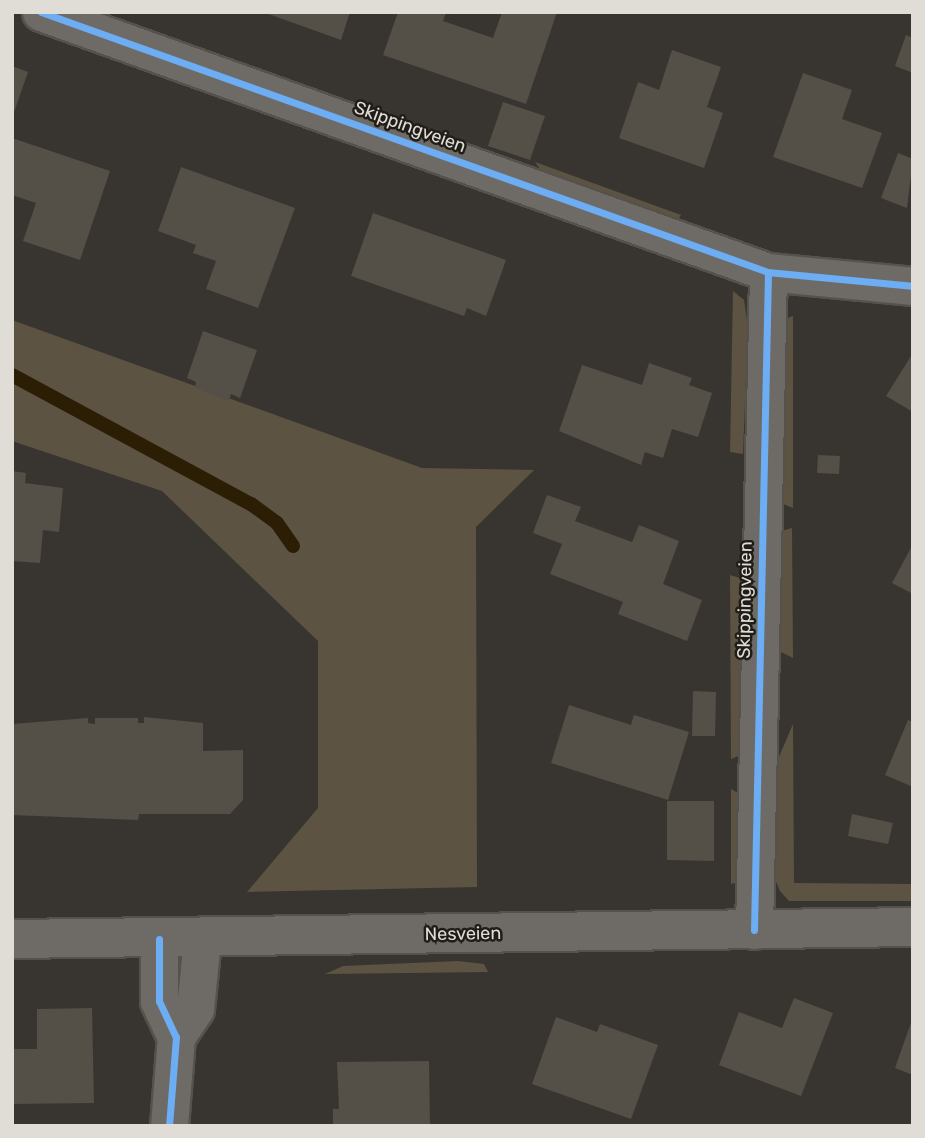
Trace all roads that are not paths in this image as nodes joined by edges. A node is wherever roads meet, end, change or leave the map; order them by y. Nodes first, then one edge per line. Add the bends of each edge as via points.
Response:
1 (41, 12) edge
2 (768, 271) junction
3 (913, 286) edge
4 (913, 927) edge
5 (754, 930) junction
6 (12, 939) edge
7 (159, 939) junction
8 (202, 939) junction
9 (176, 1037) junction
10 (169, 1126) edge

1 - 2 street, Skippingveien
2 - 3 street, Skippingveien
2 - 5 street, Skippingveien
4 - 5 main road, Nesveien
5 - 8 main road, Nesveien
6 - 7 main road, Nesveien
7 - 8 main road, Nesveien
7 - 9 street via 159,1001
8 - 9 street via 195,1009
9 - 10 street

